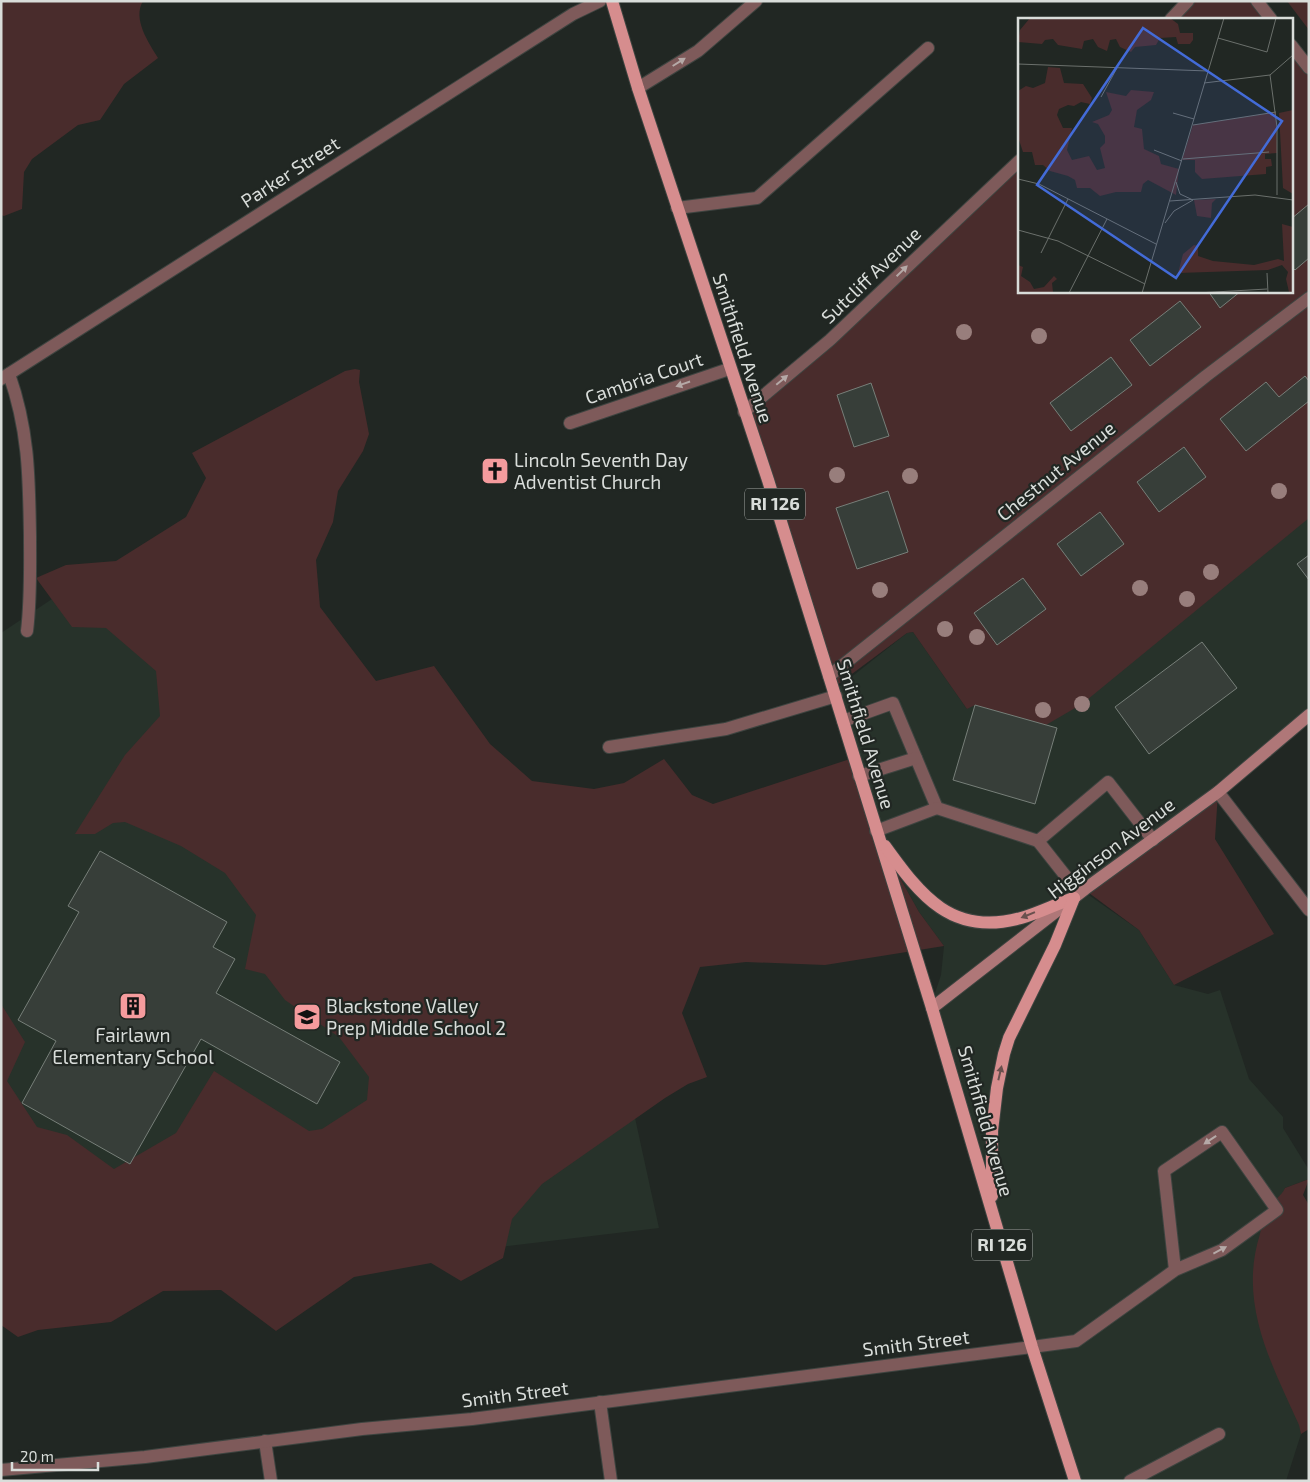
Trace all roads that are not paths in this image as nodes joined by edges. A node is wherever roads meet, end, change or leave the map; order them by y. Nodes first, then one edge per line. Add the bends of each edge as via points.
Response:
1 (600, 1) edge
2 (612, 1) edge
3 (756, 1) edge
4 (1188, 1) edge
5 (1257, 1) edge
6 (1172, 18) edge
7 (1269, 18) edge
8 (1292, 46) edge
9 (928, 48) dead end
10 (1309, 68) edge
11 (638, 88) junction
12 (1018, 162) edge
13 (677, 208) junction
14 (1309, 298) edge
15 (729, 369) junction
16 (5, 377) edge
17 (744, 412) junction
18 (570, 423) dead end
19 (27, 631) dead end
20 (829, 676) junction
21 (836, 696) junction
22 (1309, 715) edge
23 (843, 720) junction
24 (609, 747) dead end
25 (916, 758) junction
26 (859, 776) junction
27 (1218, 792) junction
28 (937, 808) junction
29 (877, 833) junction
30 (1153, 840) junction
31 (1038, 841) junction
32 (1077, 896) junction
33 (1309, 910) edge
34 (932, 1008) junction
35 (992, 1208) junction
36 (1175, 1270) junction
37 (1032, 1347) junction
38 (600, 1402) junction
39 (1219, 1434) dead end
40 (266, 1441) junction
41 (1, 1470) edge
42 (271, 1481) edge
43 (611, 1481) edge
44 (1075, 1481) edge
45 (1130, 1481) edge

1 - 16 street, Parker Street via 573,14
2 - 11 main road, Smithfield Avenue / RI 126
11 -> 3 street via 698,50
4 - 6 street
5 - 7 street
8 - 10 street
9 - 13 street via 757,198
11 - 13 main road, Smithfield Avenue / RI 126
17 -> 12 street, Sutcliff Avenue via 830,340
13 - 15 main road, Smithfield Avenue / RI 126
14 - 20 street, Chestnut Avenue
15 - 17 main road, Smithfield Avenue / RI 126
15 -> 18 street, Cambria Court
16 - 19 street via 19,401 26,439 30,578
17 - 20 main road, Smithfield Avenue / RI 126
20 - 21 main road, Smithfield Avenue / RI 126
21 - 23 main road, Smithfield Avenue / RI 126
21 - 24 street via 726,729
22 - 27 street, Higginson Avenue
23 - 25 street via 893,703
23 - 26 main road, Smithfield Avenue / RI 126
25 - 26 street
25 - 28 street
26 - 29 main road, Smithfield Avenue / RI 126
27 - 30 street, Higginson Avenue
27 - 33 street
28 - 29 street
28 - 31 street
32 -> 29 main road via 1020,918 984,923 966,921 936,906 920,891
29 - 34 main road, Smithfield Avenue / RI 126
30 - 31 street via 1108,782
30 - 32 street, Higginson Avenue
31 - 32 street
32 - 34 street, Higginson Avenue
35 -> 32 main road via 992,1130 996,1088 1004,1054 1012,1030
34 - 35 main road, Smithfield Avenue / RI 126
35 - 37 main road, Smithfield Avenue / RI 126
36 -> 36 street, Smith Street via 1222,1250 1278,1210 1222,1132 1164,1171
36 - 37 street, Smith Street via 1076,1341
37 - 38 street, Smith Street
37 - 44 main road, Smithfield Avenue / RI 126
38 - 40 street, Smith Street
38 - 43 street
39 - 45 street
40 - 41 street, Smith Street via 145,1457
40 - 42 street

